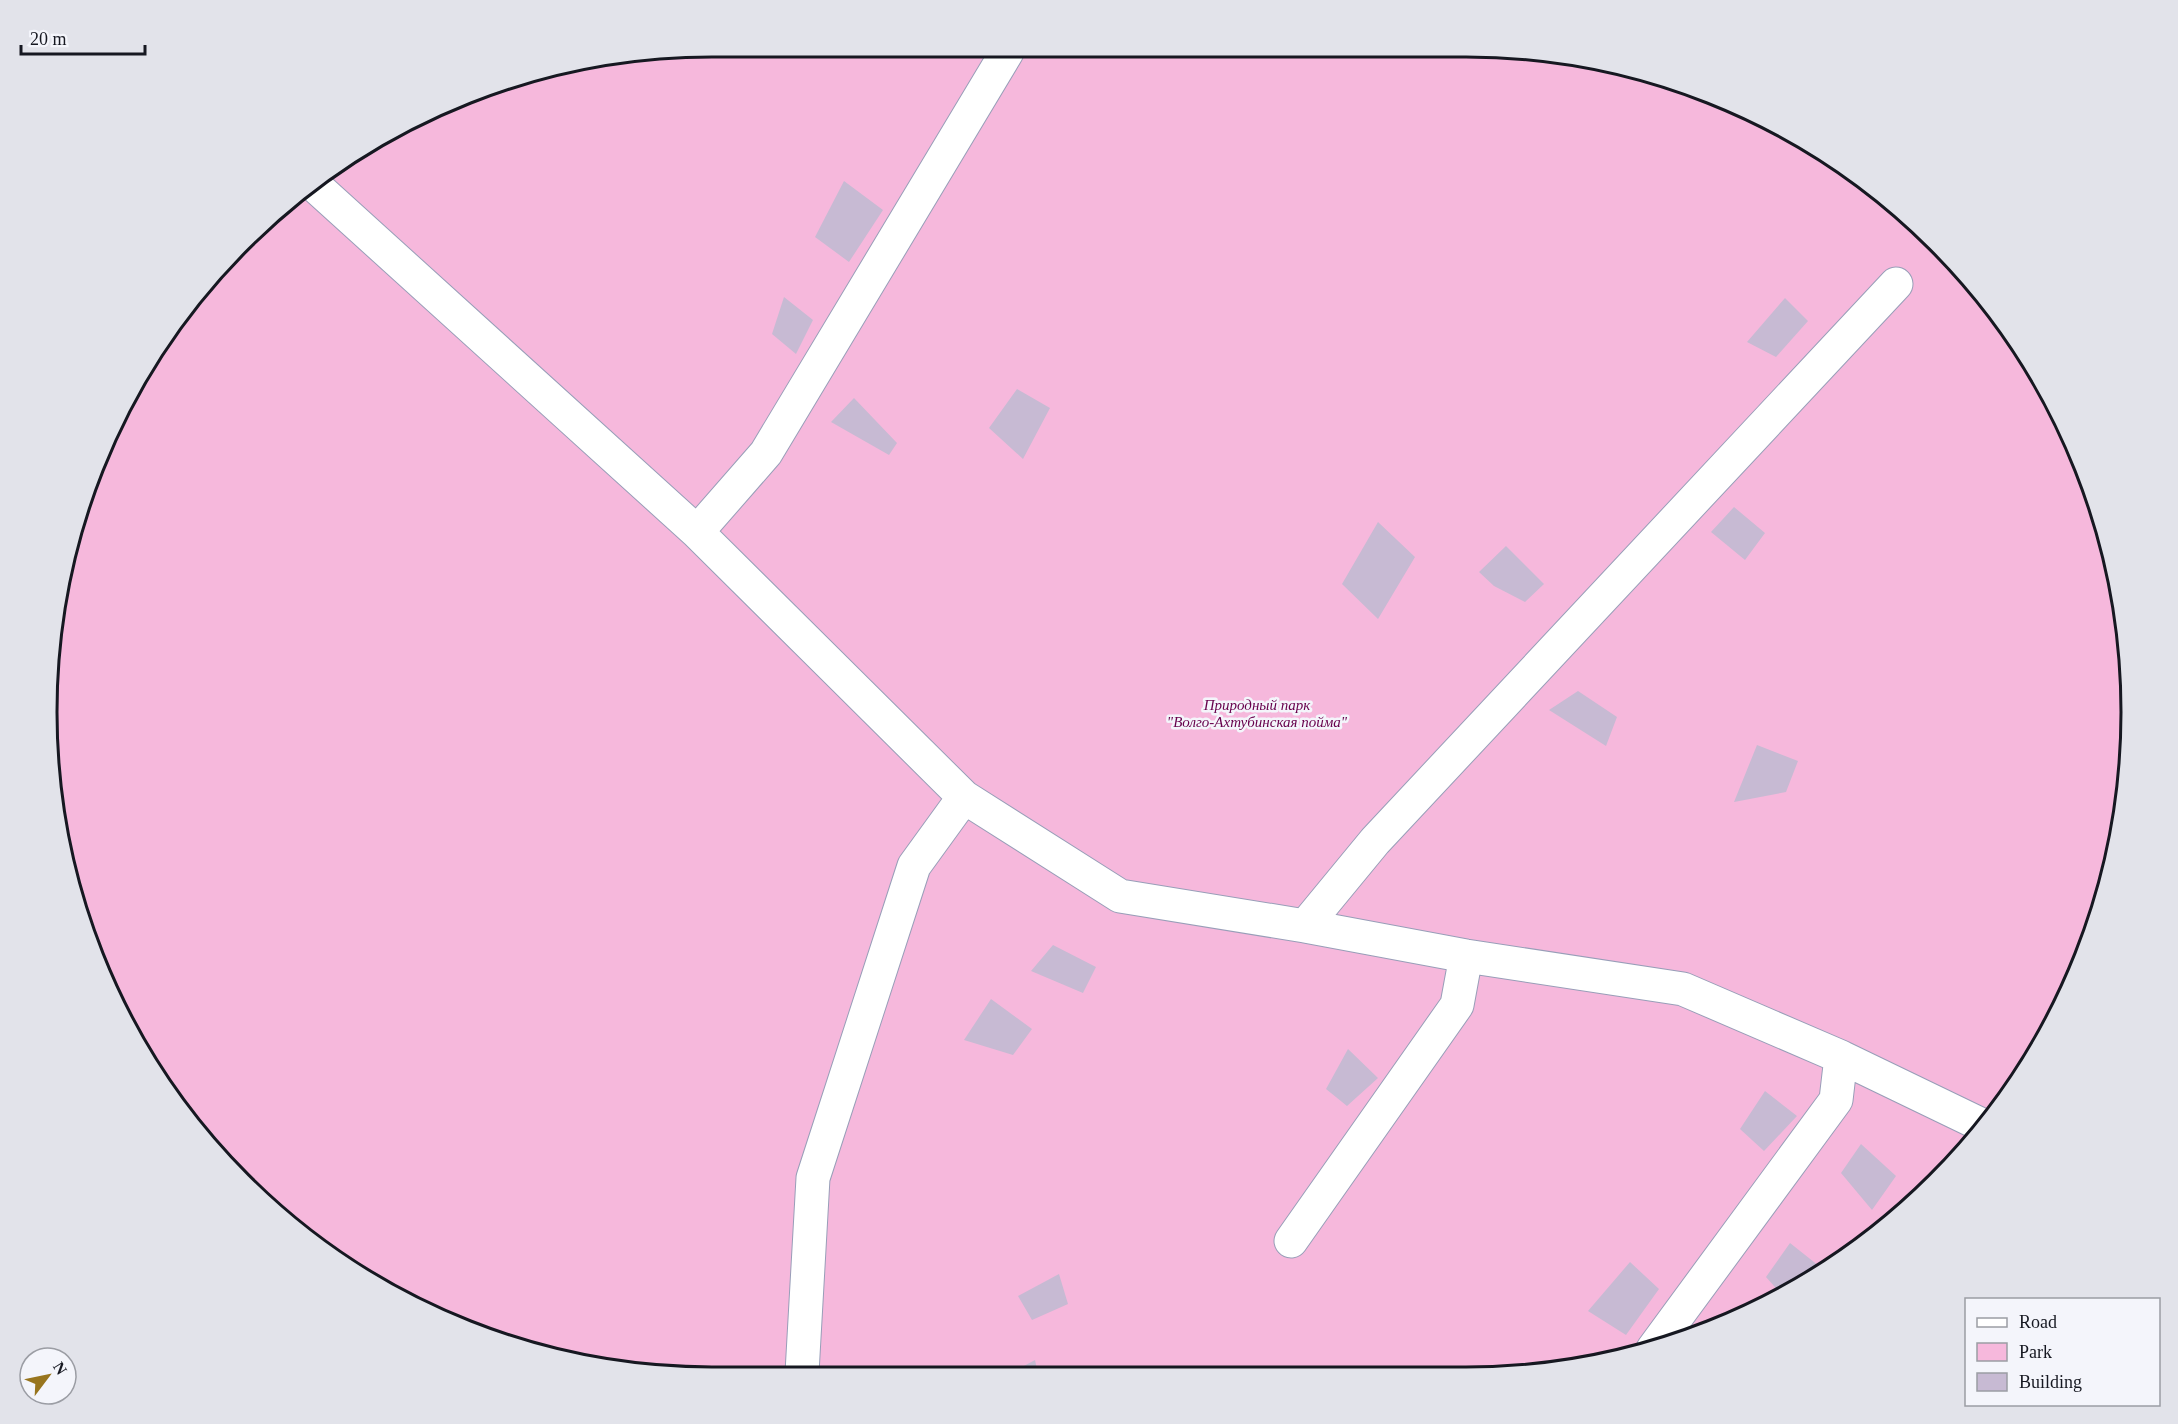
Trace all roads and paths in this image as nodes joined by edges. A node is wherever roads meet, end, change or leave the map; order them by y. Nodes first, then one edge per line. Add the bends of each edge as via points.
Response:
1 (1004, 57) edge
2 (318, 188) edge
3 (1896, 284) dead end
4 (696, 532) junction
5 (964, 797) junction
6 (1305, 926) junction
7 (1466, 956) junction
8 (1841, 1057) junction
9 (1976, 1122) edge
10 (1291, 1241) dead end
11 (1662, 1337) edge
12 (802, 1367) edge

1 - 4 street via 766,453
2 - 4 street
3 - 6 street via 1375,841
4 - 5 street
5 - 6 street via 1120,896
5 - 12 street via 914,866 813,1178
6 - 7 street
7 - 8 street via 1683,989
7 - 10 street via 1457,1005
8 - 9 street
8 - 11 street via 1836,1100

